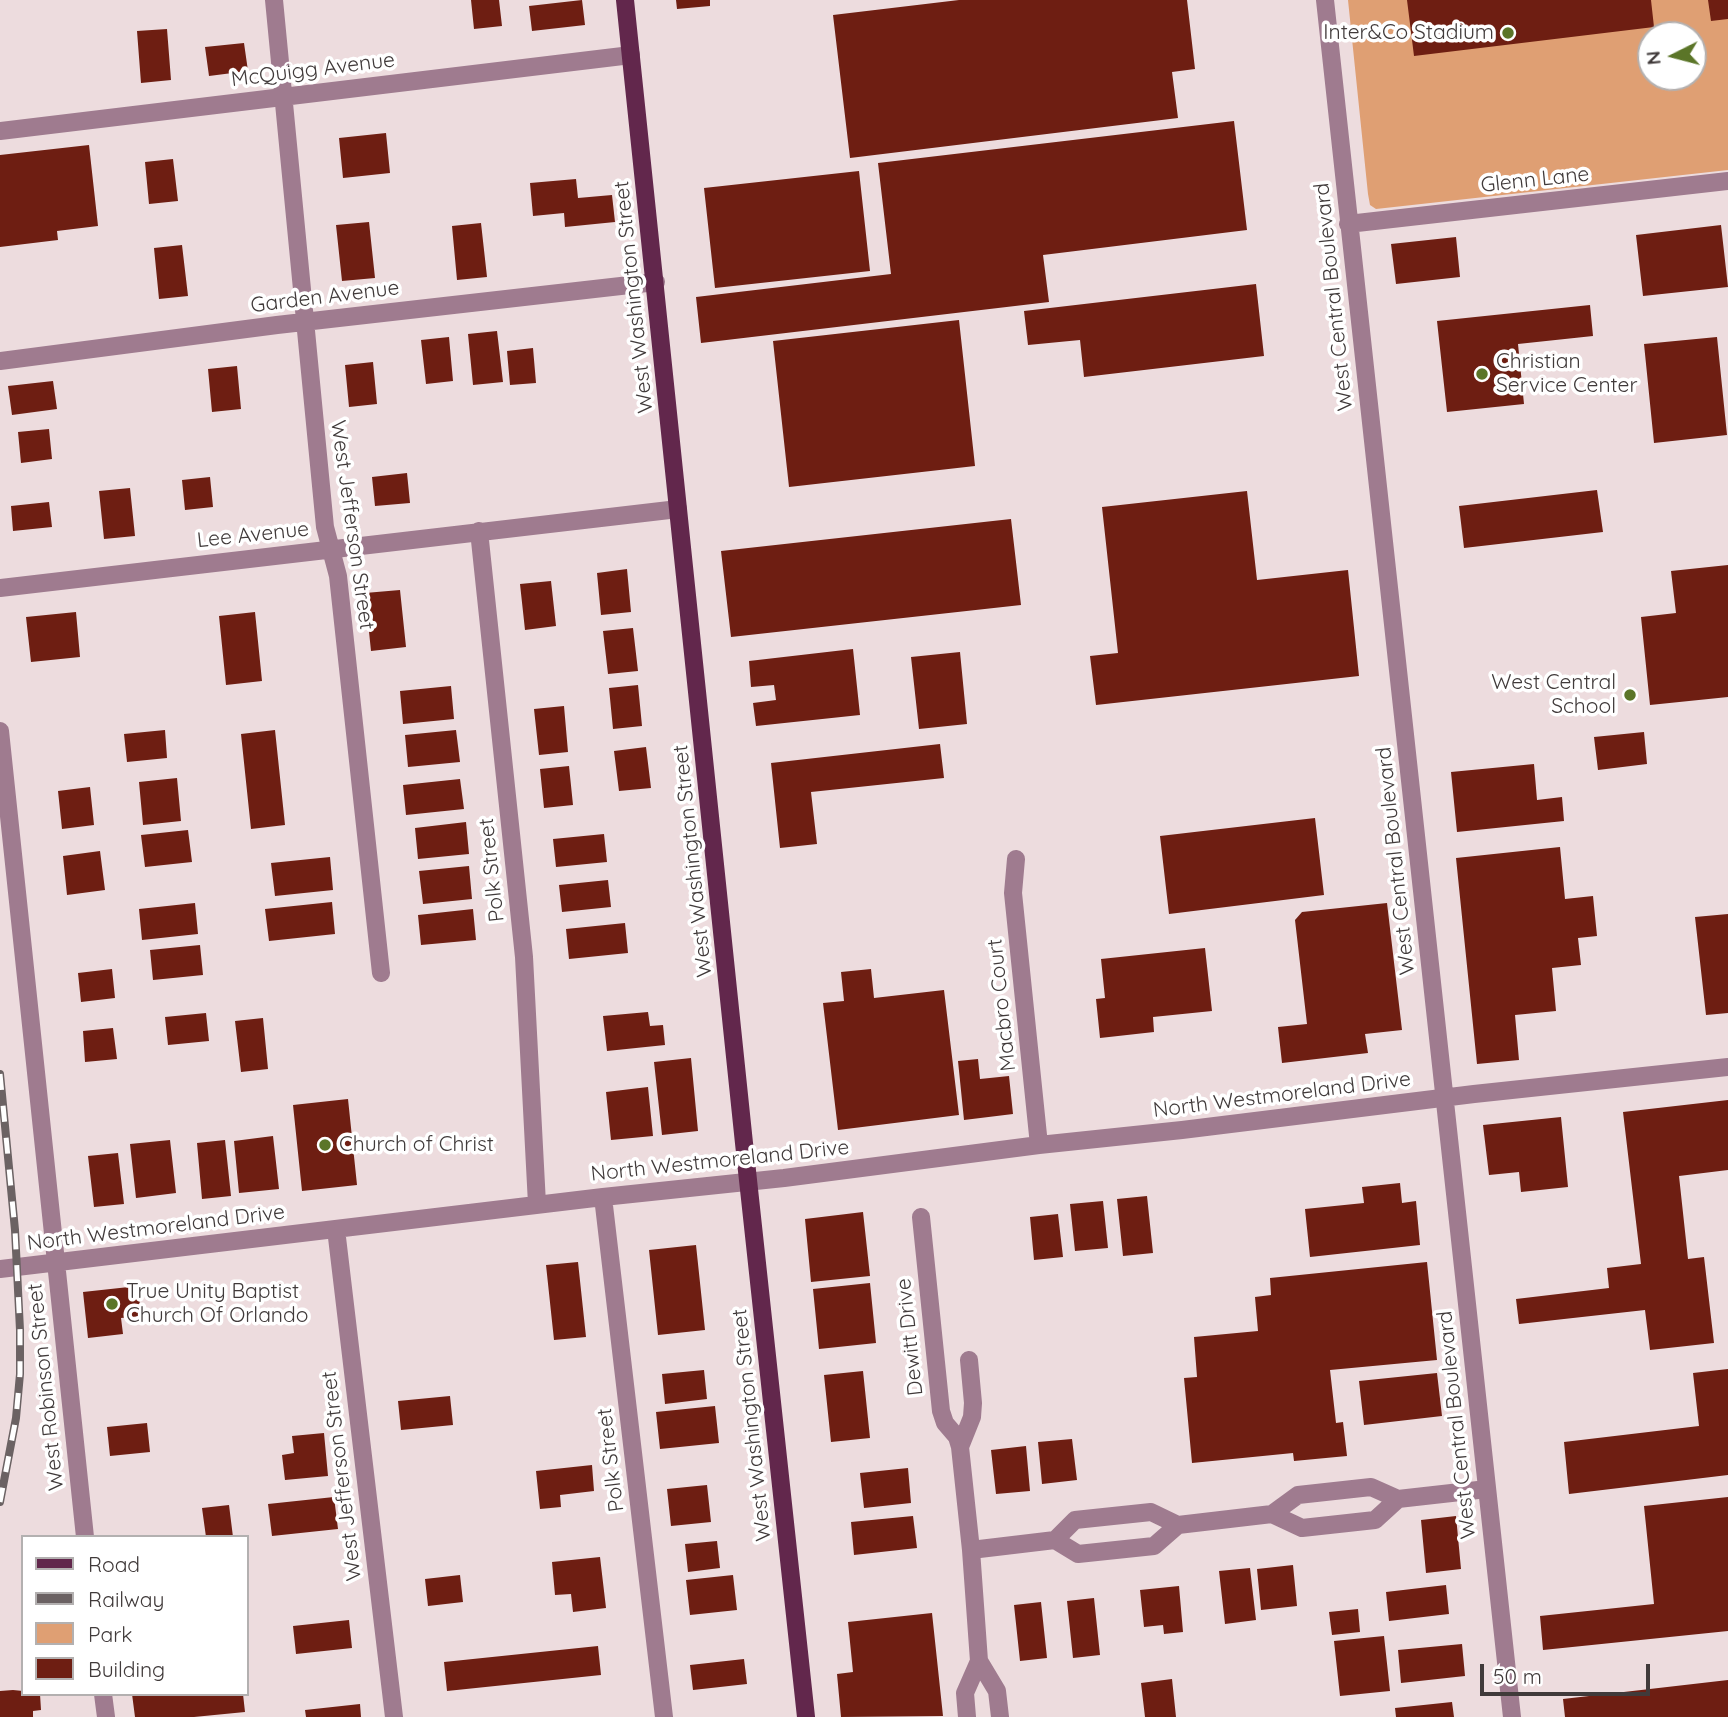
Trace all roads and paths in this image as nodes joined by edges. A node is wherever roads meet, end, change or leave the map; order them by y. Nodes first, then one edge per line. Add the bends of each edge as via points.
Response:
1 (274, 0) edge
2 (625, 0) edge
3 (1325, 0) edge
4 (631, 55) junction
5 (284, 95) junction
6 (0, 131) edge
7 (1728, 181) edge
8 (1348, 224) junction
9 (656, 282) junction
10 (306, 321) junction
11 (0, 361) edge
12 (678, 509) junction
13 (479, 531) junction
14 (332, 549) junction
15 (0, 588) edge
16 (0, 731) edge
17 (1016, 859) dead end
18 (381, 973) dead end
19 (1728, 1067) edge
20 (1444, 1098) junction
21 (1039, 1145) junction
22 (748, 1182) junction
23 (603, 1197) junction
24 (537, 1204) junction
25 (921, 1217) dead end
26 (336, 1229) junction
27 (55, 1262) junction
28 (0, 1269) edge
29 (969, 1360) dead end
30 (960, 1447) junction
31 (1487, 1489) junction
32 (1398, 1499) junction
33 (1272, 1514) junction
34 (1178, 1525) junction
35 (85, 1535) edge
36 (1055, 1540) junction
37 (971, 1550) junction
38 (979, 1661) junction
39 (103, 1696) edge
40 (106, 1717) edge
41 (394, 1717) edge
42 (664, 1717) edge
43 (806, 1717) edge
44 (967, 1717) edge
45 (1000, 1717) edge
46 (1512, 1717) edge

1 - 5 street, West Jefferson Street
2 - 4 main road, West Washington Street
3 - 8 street, West Central Boulevard
4 - 5 street, McQuigg Avenue
4 - 9 main road, West Washington Street
5 - 6 street, McQuigg Avenue
5 - 10 street, West Jefferson Street
7 - 8 street, Glenn Lane
8 - 20 street, West Central Boulevard
9 - 10 street, Garden Avenue
9 - 12 main road, West Washington Street
10 - 11 street, Garden Avenue
10 - 14 street, West Jefferson Street via 325,527
12 - 13 street, Lee Avenue
12 - 22 main road, West Washington Street
13 - 14 street, Lee Avenue
13 - 24 street, Polk Street via 524,957
14 - 15 street, Lee Avenue
14 - 18 street, West Jefferson Street
16 - 27 street, West Robinson Street
17 - 21 street, Macbro Court via 1013,892
19 - 20 street, North Westmoreland Drive
20 - 21 street, North Westmoreland Drive
20 - 31 street, West Central Boulevard
21 - 22 street, North Westmoreland Drive
22 - 23 street, North Westmoreland Drive
22 - 43 main road, West Washington Street
23 - 24 street, North Westmoreland Drive
23 - 42 street, Polk Street
24 - 26 street, North Westmoreland Drive
25 - 30 street, Dewitt Drive via 941,1411
26 - 27 street, North Westmoreland Drive
26 - 41 street, West Jefferson Street
27 - 28 street, North Westmoreland Drive
27 - 35 street, West Robinson Street
29 - 30 street, Dewitt Drive via 974,1403
30 - 37 street, Dewitt Drive
31 - 32 street
31 - 46 street, West Central Boulevard
32 - 33 street via 1371,1487 1298,1495
32 - 33 street via 1375,1520 1302,1528
33 - 34 street
34 - 36 street via 1151,1513 1075,1520
34 - 36 street via 1154,1546 1078,1554
36 - 37 street
37 - 38 street, Dewitt Drive
38 - 44 street, Dewitt Drive via 965,1693
38 - 45 street, Dewitt Drive via 997,1691
39 - 40 street

